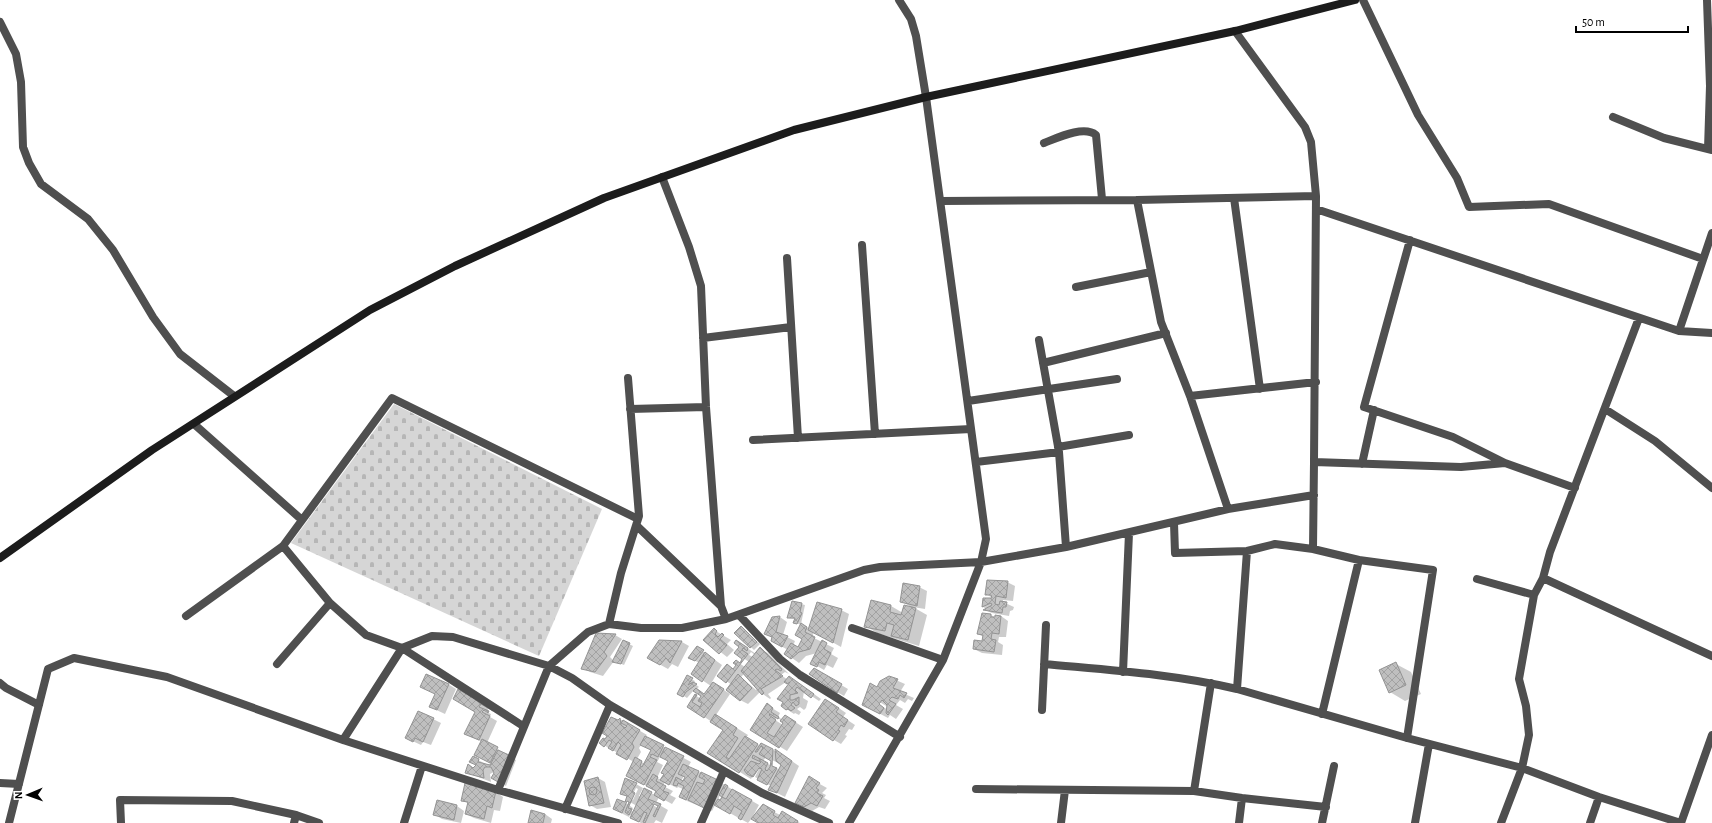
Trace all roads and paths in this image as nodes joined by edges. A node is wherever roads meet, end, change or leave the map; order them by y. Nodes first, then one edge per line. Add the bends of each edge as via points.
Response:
1 (899, 0) edge
2 (1355, 0) edge
3 (1363, 0) edge
4 (1707, 0) edge
5 (0, 22) edge
6 (1235, 31) junction
7 (1711, 86) edge
8 (926, 97) junction
9 (1613, 117) dead end
10 (1044, 143) dead end
11 (1710, 150) edge
12 (662, 177) junction
13 (1316, 196) junction
14 (1234, 198) junction
15 (1102, 199) junction
16 (1137, 200) junction
17 (941, 201) junction
18 (1316, 209) junction
19 (1712, 233) edge
20 (1410, 240) junction
21 (862, 245) dead end
22 (787, 258) dead end
23 (1703, 259) junction
24 (1151, 272) junction
25 (1076, 287) dead end
26 (1639, 318) junction
27 (791, 327) junction
28 (1679, 331) junction
29 (1166, 333) junction
30 (1712, 333) edge
31 (703, 338) junction
32 (1039, 340) dead end
33 (1043, 363) junction
34 (628, 378) dead end
35 (1116, 379) dead end
36 (1316, 382) junction
37 (1048, 389) junction
38 (1260, 389) junction
39 (234, 396) junction
40 (1190, 396) junction
41 (968, 401) junction
42 (706, 407) junction
43 (630, 409) junction
44 (1605, 409) junction
45 (1374, 410) junction
46 (194, 424) junction
47 (971, 429) junction
48 (875, 434) junction
49 (1129, 435) dead end
50 (798, 438) junction
51 (754, 440) dead end
52 (1058, 450) junction
53 (976, 462) junction
54 (1314, 462) junction
55 (1505, 463) junction
56 (1362, 464) junction
57 (1575, 488) junction
58 (1712, 488) edge
59 (1314, 495) junction
60 (1228, 509) junction
61 (302, 520) junction
62 (638, 523) junction
63 (1174, 523) junction
64 (1129, 533) junction
65 (283, 546) junction
66 (1066, 547) junction
67 (1313, 549) junction
68 (1247, 551) junction
69 (0, 558) edge
70 (1359, 560) junction
71 (981, 562) junction
72 (1477, 578) dead end
73 (1542, 578) junction
74 (1534, 595) junction
75 (330, 603) junction
76 (721, 606) junction
77 (186, 616) dead end
78 (740, 616) junction
79 (726, 619) junction
80 (609, 624) junction
81 (1046, 625) dead end
82 (852, 628) dead end
83 (402, 648) junction
84 (1712, 656) edge
85 (942, 660) junction
86 (277, 664) dead end
87 (1044, 664) junction
88 (549, 666) junction
89 (1124, 672) junction
90 (0, 683) edge
91 (1211, 683) junction
92 (1237, 689) junction
93 (39, 705) junction
94 (610, 705) junction
95 (1042, 710) dead end
96 (1322, 714) junction
97 (523, 726) junction
98 (1712, 735) edge
99 (900, 737) junction
100 (1407, 738) junction
101 (343, 740) junction
102 (1429, 744) junction
103 (422, 766) junction
104 (1334, 766) dead end
105 (1522, 768) junction
106 (724, 771) junction
107 (0, 783) edge
108 (19, 784) junction
109 (976, 789) dead end
110 (498, 790) junction
111 (1065, 790) junction
112 (1194, 791) junction
113 (1242, 798) junction
114 (1599, 798) junction
115 (1326, 808) junction
116 (565, 809) junction
117 (295, 819) edge
118 (603, 821) edge
119 (9, 823) edge
120 (121, 823) edge
121 (319, 823) edge
122 (404, 823) edge
123 (618, 823) edge
124 (701, 823) edge
125 (830, 823) edge
126 (849, 823) edge
127 (1061, 823) edge
128 (1239, 823) edge
129 (1322, 823) edge
130 (1415, 823) edge
131 (1501, 823) edge
132 (1590, 823) edge

1 - 8 street via 911,19 916,36
2 - 6 street
3 - 23 street via 1418,115 1457,178 1469,207 1549,204
4 - 7 street
5 - 39 street via 16,54 21,82 23,147 41,184 88,219 112,250 180,354
6 - 8 street
6 - 13 street via 1305,127 1311,142
7 - 11 street
8 - 12 street via 794,130
8 - 17 street
9 - 11 street via 1664,138
10 - 15 street via 1070,133 1089,132 1096,135
12 - 31 street via 701,286
12 - 39 street via 604,198 448,270 370,310
13 - 14 street
13 - 18 street
14 - 16 street
14 - 38 street
15 - 16 street
15 - 17 street
16 - 24 street
17 - 41 street
18 - 20 street
18 - 36 street
19 - 23 street
20 - 26 street
20 - 45 street via 1364,407
21 - 48 street
22 - 27 street
23 - 28 street
24 - 25 street
24 - 29 street via 1161,322
26 - 28 street
26 - 44 street
27 - 31 street
27 - 50 street
28 - 30 street
29 - 33 street
29 - 40 street
31 - 42 street
32 - 33 street
33 - 37 street
34 - 43 street
35 - 37 street
36 - 38 street
36 - 54 street
37 - 41 street
37 - 52 street
38 - 40 street
39 - 46 street
40 - 60 street
41 - 47 street
42 - 43 street
42 - 76 street
43 - 62 street
44 - 57 street
44 - 58 street via 1655,441
45 - 55 street via 1453,437
45 - 56 street
46 - 61 street
46 - 69 street via 152,450
47 - 48 street
47 - 53 street
48 - 50 street
49 - 52 street
50 - 51 street
52 - 53 street
52 - 66 street
53 - 71 street via 986,539
54 - 56 street
54 - 59 street
55 - 56 street via 1462,467
55 - 57 street
57 - 73 street
59 - 60 street
59 - 67 street
60 - 63 street
61 - 62 street via 392,398
61 - 65 street
62 - 76 street
62 - 80 street via 621,573
63 - 64 street
63 - 68 street via 1175,553
64 - 66 street
64 - 89 street
65 - 75 street
65 - 77 street
66 - 71 street
67 - 68 street via 1275,544
67 - 70 street
68 - 92 street
70 - 96 street
70 - 100 street via 1433,570
71 - 78 street via 864,570
71 - 85 street
72 - 74 street
73 - 74 street
73 - 84 street
74 - 105 street via 1519,679 1526,706 1529,735
75 - 83 street via 366,635
75 - 86 street
76 - 79 street
78 - 79 street
78 - 99 street via 780,659 795,671
79 - 80 street via 682,628 641,628
80 - 88 street via 588,632
81 - 87 street
82 - 85 street
83 - 88 street via 432,636 453,637
83 - 97 street
83 - 101 street
85 - 99 street
87 - 89 street
87 - 95 street
88 - 94 street via 572,678
88 - 97 street
89 - 91 street
90 - 93 street
91 - 92 street
91 - 112 street
92 - 96 street
93 - 101 street via 48,669 74,658 167,677
93 - 108 street
94 - 106 street
94 - 116 street
96 - 100 street
97 - 110 street
98 - 114 street via 1681,823
99 - 126 street
100 - 102 street
101 - 103 street
102 - 105 street
102 - 130 street
103 - 110 street
103 - 122 street
104 - 115 street
105 - 114 street
105 - 131 street
106 - 124 street
106 - 125 street via 762,793
107 - 108 street
108 - 119 street
109 - 111 street
110 - 116 street
111 - 112 street
111 - 127 street
112 - 113 street
113 - 115 street
113 - 128 street
114 - 132 street
115 - 129 street
116 - 118 street
117 - 120 street via 232,801 120,800
117 - 121 street
118 - 123 street

